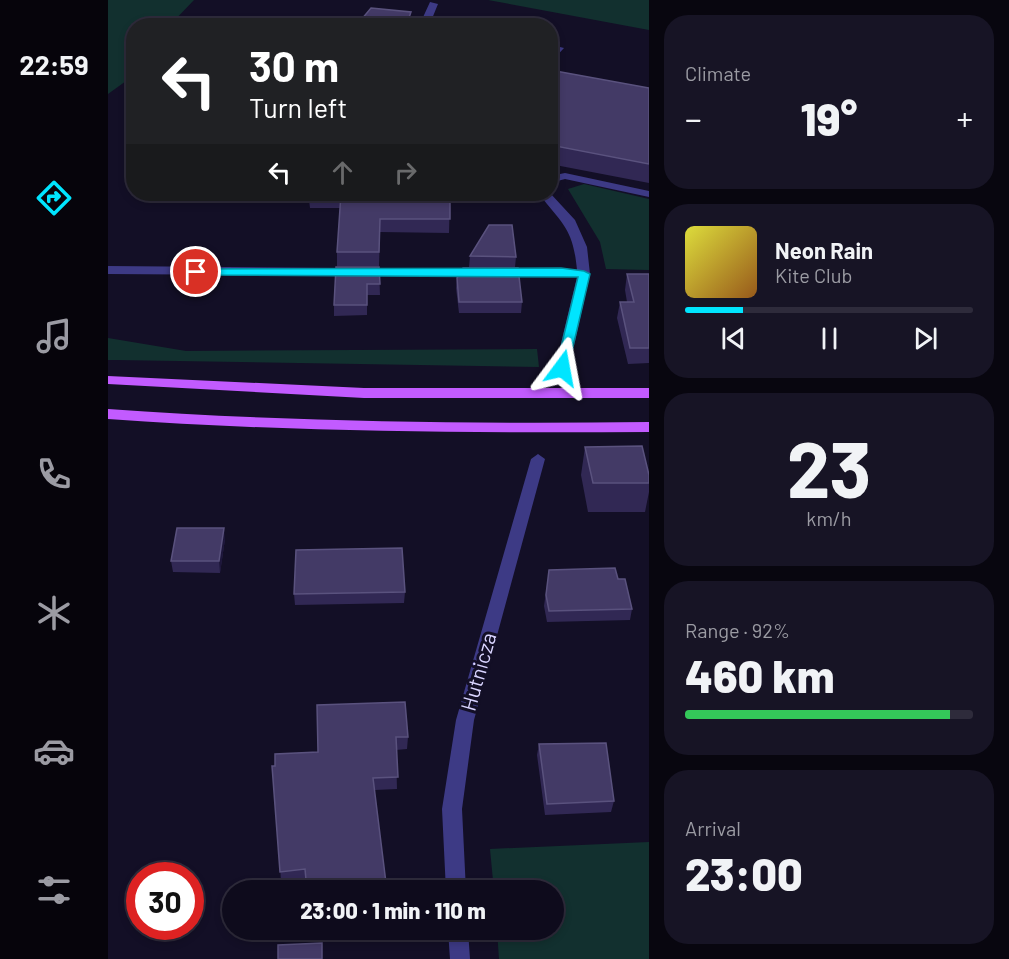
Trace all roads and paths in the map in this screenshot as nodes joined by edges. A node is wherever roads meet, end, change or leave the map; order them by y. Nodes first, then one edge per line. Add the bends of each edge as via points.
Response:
1 (432, 4) dead end
2 (427, 18) edge
3 (558, 178) edge
4 (649, 194) edge
5 (551, 201) edge
6 (108, 270) edge
7 (584, 274) junction
8 (562, 368) dead end
9 (108, 380) edge
10 (649, 393) edge
11 (108, 414) edge
12 (649, 427) edge
13 (538, 459) dead end
14 (455, 880) edge
15 (459, 940) edge
16 (460, 959) edge

1 - 2 street
3 - 4 street via 565,176
5 - 7 street via 569,220 581,247
6 - 7 street
7 - 8 street
9 - 10 main road via 364,393
11 - 12 main road via 184,421 395,429
13 - 14 street, Hutnicza via 465,720 452,809
15 - 16 street

